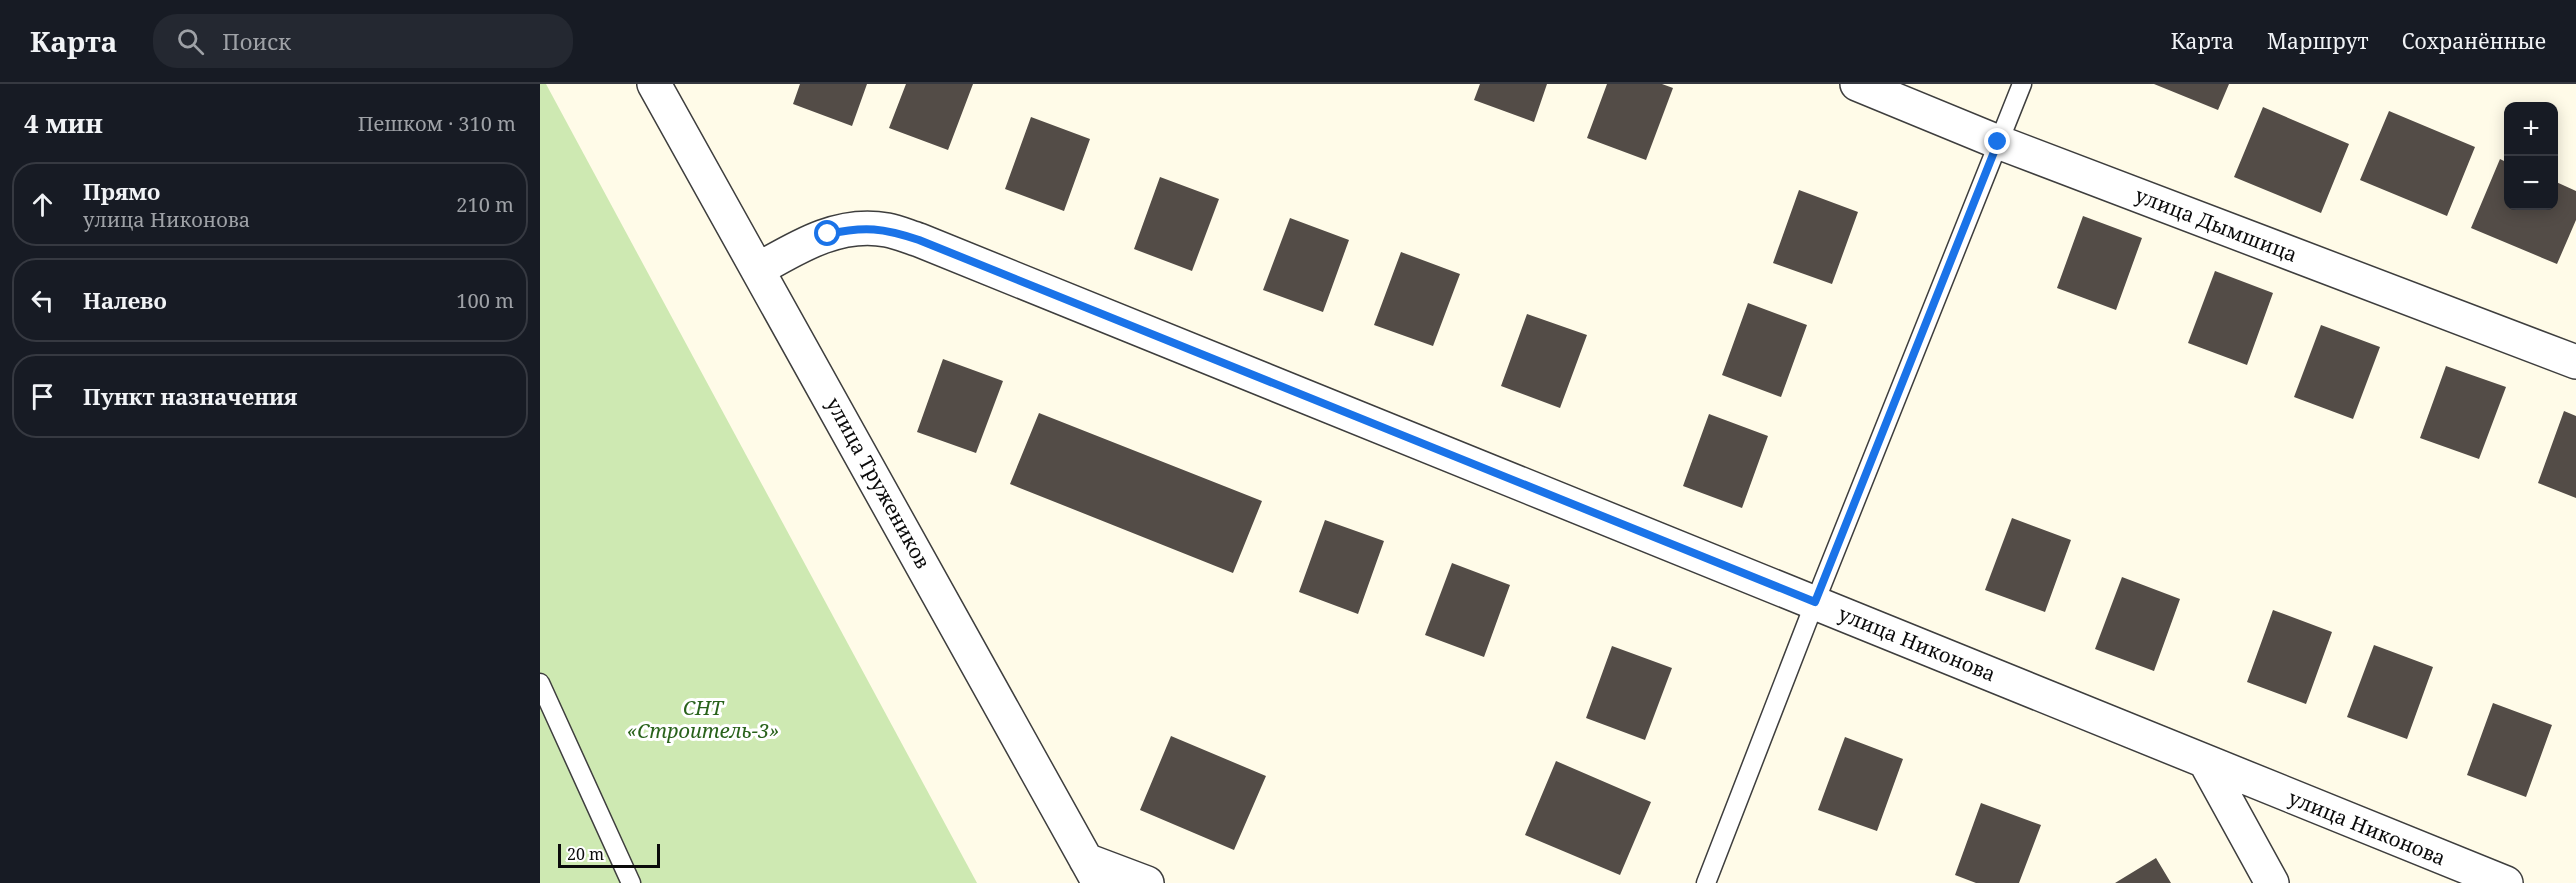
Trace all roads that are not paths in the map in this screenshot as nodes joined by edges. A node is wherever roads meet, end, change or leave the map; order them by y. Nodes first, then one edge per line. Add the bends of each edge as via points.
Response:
1 (654, 84) edge
2 (1857, 84) edge
3 (2022, 84) edge
4 (1998, 142) junction
5 (759, 269) junction
6 (2576, 362) edge
7 (1815, 602) junction
8 (540, 683) edge
9 (2206, 763) junction
10 (1093, 871) edge
11 (631, 883) edge
12 (1147, 883) edge
13 (1706, 883) edge
14 (2272, 883) edge
15 (2506, 883) edge

1 - 5 street, улица Тружеников
2 - 4 street, улица Дымшица
3 - 4 lane
4 - 6 street, улица Дымшица
4 - 7 lane
5 - 7 street, улица Никонова via 828,234 854,228 887,230
5 - 10 street, улица Тружеников
7 - 9 street, улица Никонова
7 - 13 lane
8 - 11 lane
9 - 14 street
9 - 15 street, улица Никонова
10 - 12 street

